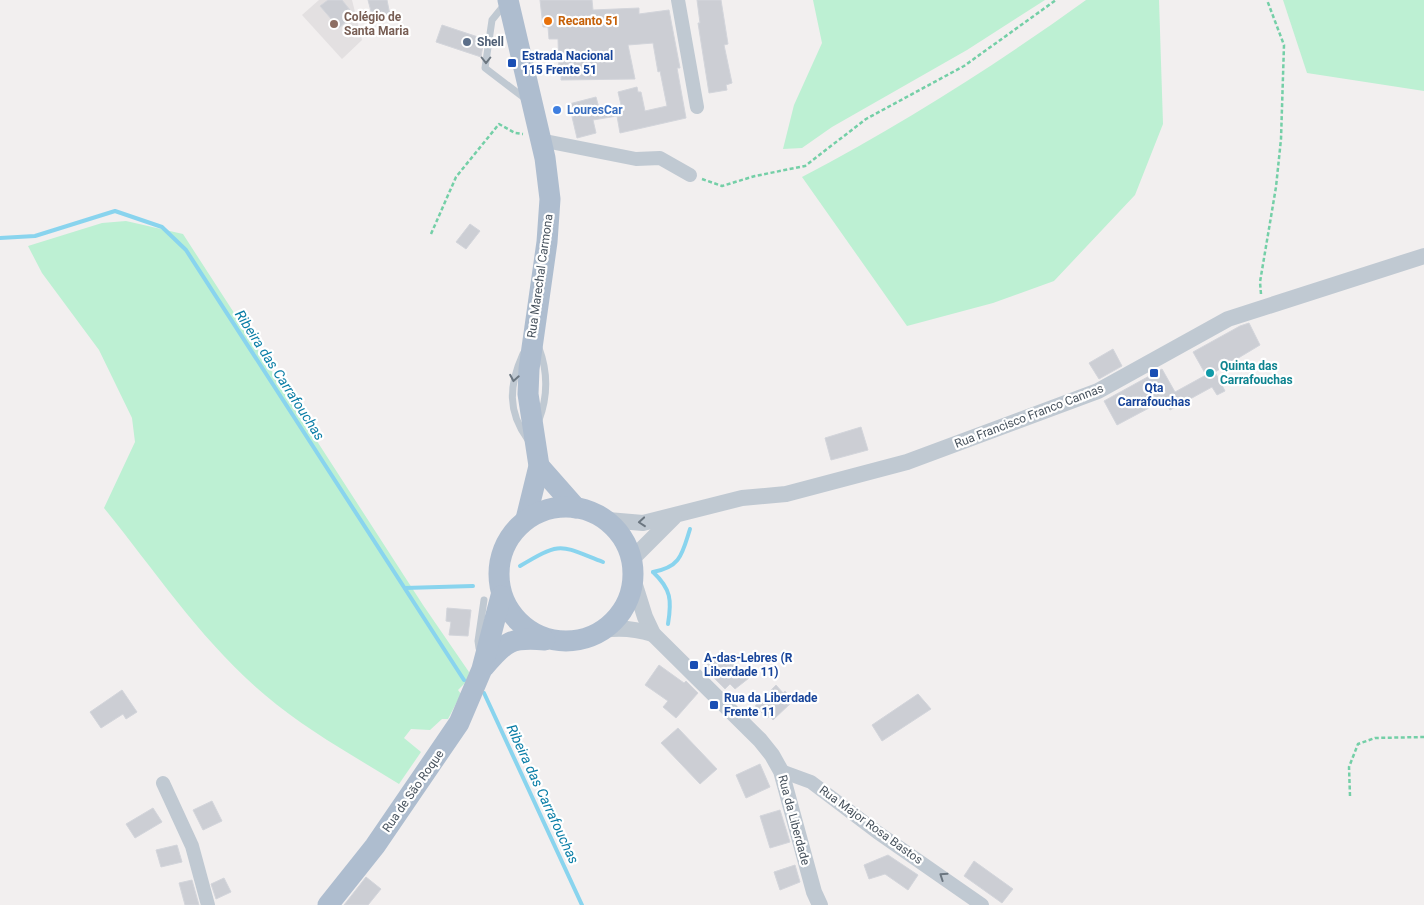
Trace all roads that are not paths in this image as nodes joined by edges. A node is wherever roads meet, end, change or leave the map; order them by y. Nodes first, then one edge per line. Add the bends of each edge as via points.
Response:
1 (508, 0) edge
2 (678, 0) edge
3 (532, 103) junction
4 (697, 107) dead end
5 (540, 138) junction
6 (690, 175) road end
7 (1424, 256) edge
8 (536, 450) junction
9 (576, 508) junction
10 (676, 516) junction
11 (526, 519) junction
12 (608, 520) junction
13 (632, 559) junction
14 (634, 582) junction
15 (493, 598) junction
16 (604, 630) junction
17 (653, 634) junction
18 (548, 640) junction
19 (482, 669) junction
20 (781, 771) junction
21 (163, 784) dead end
22 (208, 905) edge
23 (328, 905) edge
24 (820, 905) edge
25 (982, 905) edge

1 - 3 main road, Rua Marechal Carmona
1 -> 3 lane via 492,20 485,68
2 - 4 street
3 - 5 main road, Rua Marechal Carmona
5 - 6 street via 636,160 660,158
5 - 8 main road, Rua Marechal Carmona via 550,199 528,394
7 - 10 street, Rua Francisco Franco Cannas via 1228,318 1098,392 907,462 786,494 742,498
8 - 9 main road
8 - 11 main road, Rua Marechal Carmona
9 - 11 main road via 567,506 545,510
9 - 12 main road
10 -> 12 street, Rua Francisco Franco Cannas via 643,523
10 - 13 street, Rua Francisco Franco Cannas
11 - 15 main road via 511,534 501,553
12 - 13 main road via 623,537
13 - 14 main road
14 - 16 main road via 627,604
14 - 17 street, Rua da Liberdade
15 - 18 main road via 527,630
15 - 19 main road, Rua de São Roque
16 - 17 street via 628,628
16 - 18 main road via 571,642
17 - 20 street, Rua da Liberdade via 760,740
18 - 19 main road, Rua de São Roque via 529,638 509,642
19 - 23 main road, Rua de São Roque via 459,723 375,846
20 - 24 street, Rua da Liberdade
25 -> 20 street, Rua Major Rosa Bastos via 811,782
21 - 22 street via 192,846

